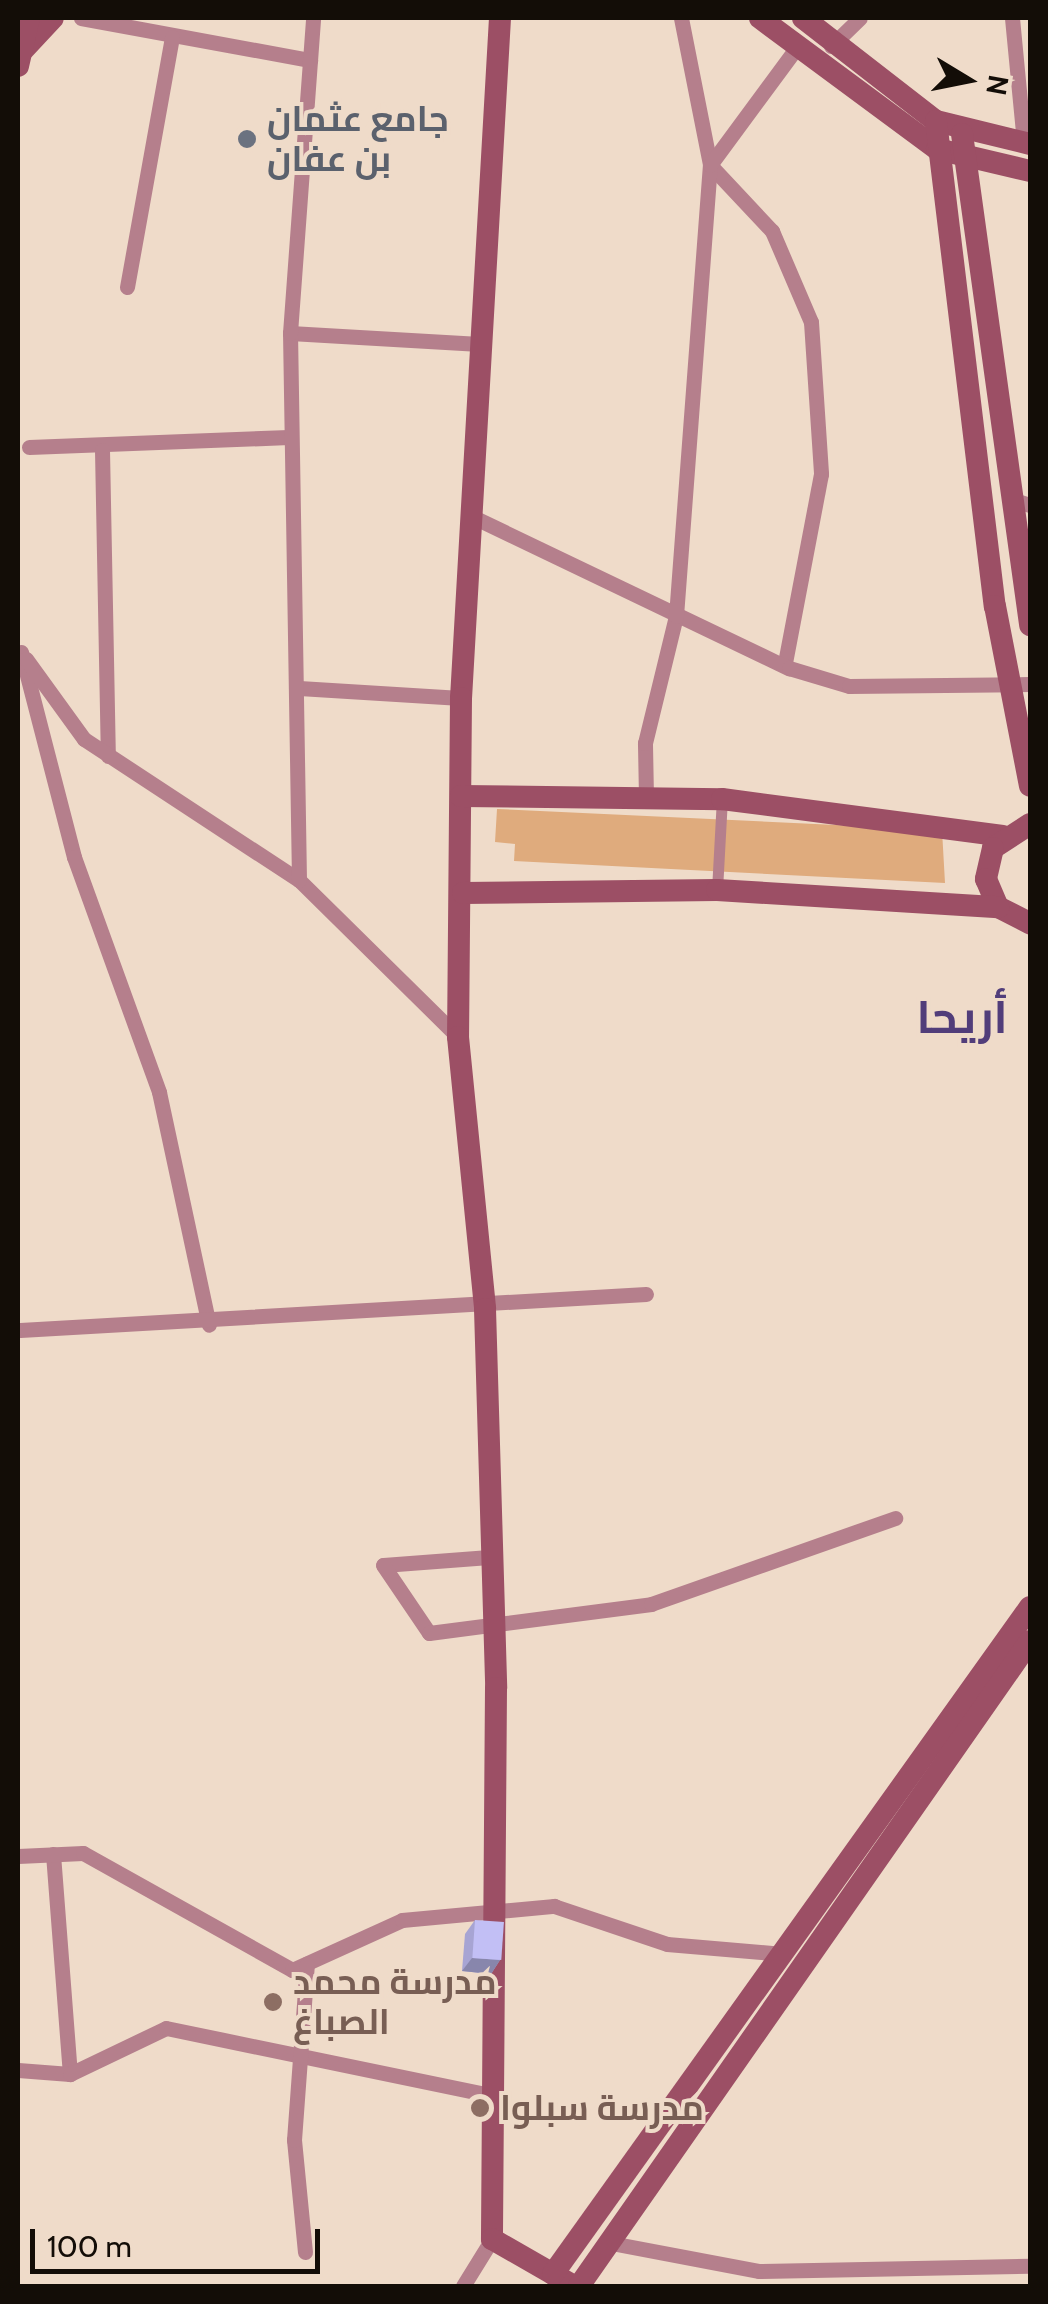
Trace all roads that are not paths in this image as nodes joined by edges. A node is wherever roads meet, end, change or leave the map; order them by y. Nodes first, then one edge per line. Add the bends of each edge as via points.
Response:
1 (29, 18) edge
2 (53, 18) edge
3 (80, 18) edge
4 (314, 18) edge
5 (500, 18) edge
6 (681, 18) edge
7 (760, 18) edge
8 (803, 18) edge
9 (860, 18) edge
10 (1012, 18) edge
11 (172, 37) junction
12 (831, 46) junction
13 (794, 50) junction
14 (19, 56) edge
15 (310, 60) junction
16 (936, 121) junction
17 (1027, 144) edge
18 (962, 145) junction
19 (936, 149) junction
20 (710, 165) junction
21 (1030, 171) edge
22 (128, 287) dead end
23 (290, 332) junction
24 (480, 344) junction
25 (289, 437) junction
26 (29, 447) dead end
27 (102, 450) junction
28 (1021, 502) edge
29 (469, 515) junction
30 (676, 616) junction
31 (1030, 625) edge
32 (19, 647) edge
33 (785, 663) junction
34 (1021, 686) edge
35 (300, 688) junction
36 (461, 698) junction
37 (108, 756) junction
38 (1030, 786) edge
39 (461, 796) junction
40 (646, 797) junction
41 (722, 799) junction
42 (1030, 824) edge
43 (1003, 836) junction
44 (299, 880) junction
45 (717, 890) junction
46 (463, 892) junction
47 (998, 907) junction
48 (1030, 923) edge
49 (458, 1038) junction
50 (646, 1294) dead end
51 (485, 1309) junction
52 (208, 1325) junction
53 (20, 1330) dead end
54 (895, 1518) dead end
55 (490, 1557) junction
56 (1030, 1607) edge
57 (493, 1626) junction
58 (1030, 1641) edge
59 (53, 1854) junction
60 (18, 1856) edge
61 (498, 1914) junction
62 (783, 1954) junction
63 (307, 1963) junction
64 (298, 2061) junction
65 (18, 2070) edge
66 (70, 2074) junction
67 (494, 2096) junction
68 (492, 2239) junction
69 (610, 2244) junction
70 (305, 2252) dead end
71 (1030, 2266) edge
72 (553, 2274) junction
73 (463, 2286) edge
74 (577, 2286) edge

1 - 14 main road
2 - 14 main road
3 - 11 street
4 - 15 street
5 - 24 main road
6 - 20 street
7 - 13 main road
8 - 12 main road
9 - 12 street
10 - 17 street
11 - 15 street
11 - 22 street
12 - 16 main road
13 - 19 main road
13 - 20 street
15 - 23 street
16 - 18 main road
16 - 19 main road
17 - 18 main road
18 - 19 main road
18 - 21 main road
18 - 28 main road
19 - 34 main road
20 - 30 street
20 - 33 street via 772,231 811,322 821,474
23 - 24 street
23 - 25 street
24 - 29 main road
25 - 27 street
25 - 35 street
26 - 27 street
27 - 37 street
28 - 31 main road
29 - 30 street
29 - 36 main road
30 - 33 street
30 - 40 street via 644,743
32 - 37 street via 84,739
32 - 52 street via 74,857 160,1092
33 - 34 street via 849,686
34 - 38 main road
35 - 36 street
35 - 44 street
36 - 39 main road
37 - 44 street
39 - 40 main road
39 - 46 main road
40 - 41 main road
41 - 43 main road
41 - 45 street
42 - 43 main road
43 - 47 main road via 987,863
44 - 49 street
45 - 46 main road
45 - 47 main road
46 - 49 main road
47 - 48 main road
49 - 51 main road
50 - 51 street
51 - 52 street
51 - 55 main road
52 - 53 street
54 - 57 street via 650,1604
55 - 57 main road
55 - 57 street via 383,1566 430,1633
56 - 62 main road
57 - 61 main road
58 - 69 main road
59 - 60 street
59 - 63 street via 82,1853 292,1970
59 - 66 street
61 - 62 street via 554,1906 667,1944
61 - 63 street via 402,1920
61 - 67 main road
62 - 72 main road
63 - 64 street
64 - 66 street via 166,2028
64 - 67 street
64 - 70 street via 294,2140
65 - 66 street
67 - 68 main road
68 - 72 main road
68 - 73 street
69 - 71 street via 758,2271
69 - 74 main road
72 - 74 main road

